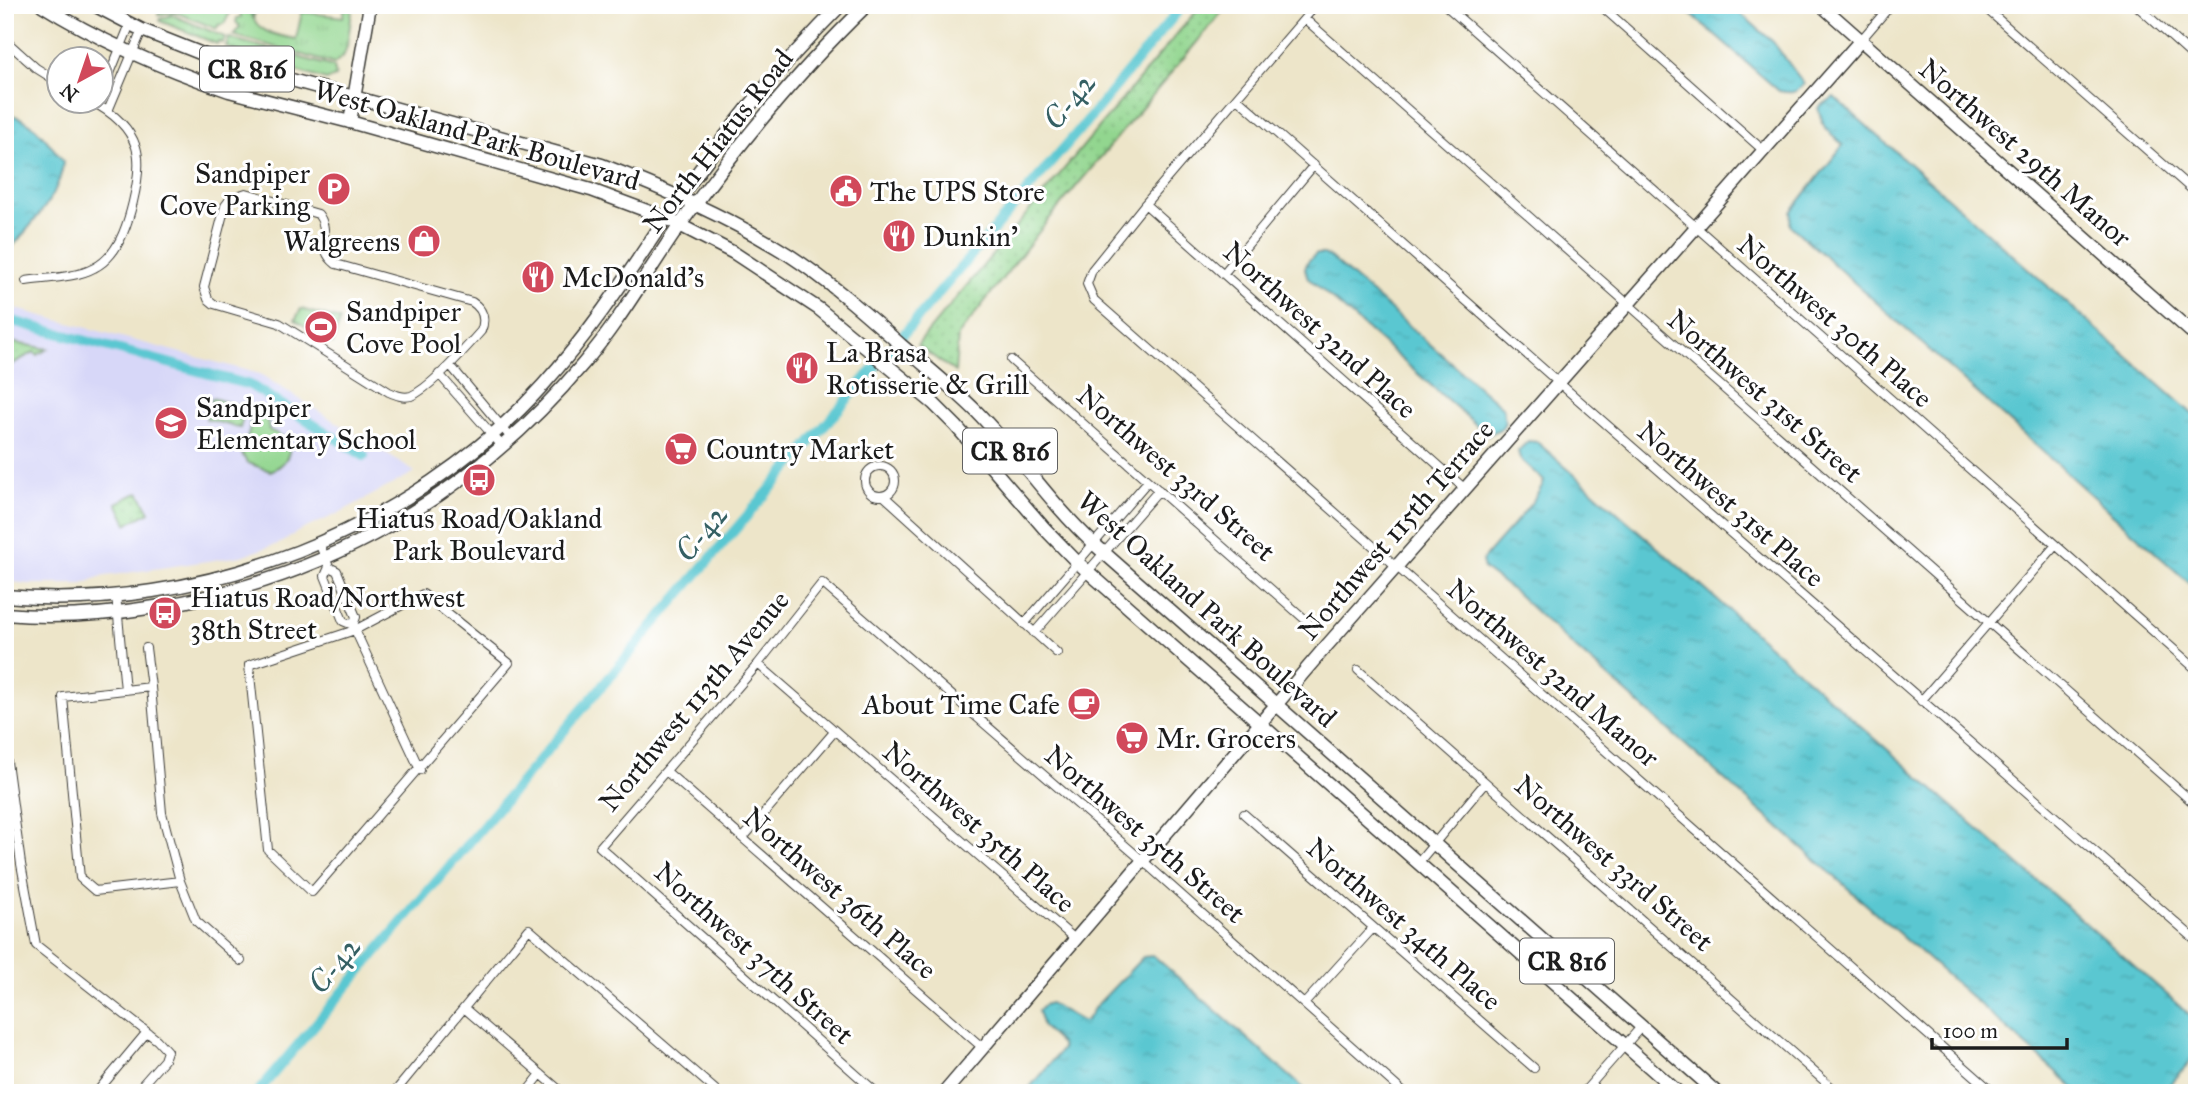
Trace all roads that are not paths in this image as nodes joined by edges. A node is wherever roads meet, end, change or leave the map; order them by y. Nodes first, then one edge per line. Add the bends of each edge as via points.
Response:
1 (42, 5) edge
2 (94, 5) edge
3 (370, 5) edge
4 (841, 5) edge
5 (867, 5) edge
6 (1316, 5) edge
7 (1445, 5) edge
8 (1600, 5) edge
9 (1821, 5) edge
10 (1891, 5) edge
11 (1982, 5) edge
12 (2136, 5) edge
13 (1304, 19) junction
14 (136, 27) junction
15 (5, 40) edge
16 (1861, 40) junction
17 (127, 51) junction
18 (2197, 60) edge
19 (116, 69) edge
20 (46, 74) edge
21 (116, 86) edge
22 (355, 98) junction
23 (1237, 98) junction
24 (113, 116) edge
25 (350, 122) junction
26 (1764, 151) junction
27 (1314, 165) junction
28 (2197, 194) edge
29 (681, 197) junction
30 (696, 203) junction
31 (1144, 204) junction
32 (666, 218) junction
33 (680, 225) junction
34 (1696, 228) junction
35 (1223, 274) junction
36 (26, 281) dead end
37 (1627, 305) junction
38 (2197, 316) edge
39 (2192, 332) edge
40 (1011, 360) dead end
41 (450, 365) junction
42 (439, 374) junction
43 (1558, 382) junction
44 (497, 430) junction
45 (508, 443) junction
46 (1147, 481) junction
47 (1465, 489) junction
48 (1159, 491) junction
49 (884, 496) dead end
50 (319, 543) junction
51 (1093, 544) junction
52 (2055, 546) junction
53 (1104, 553) junction
54 (1077, 562) junction
55 (327, 563) junction
56 (1396, 566) junction
57 (1088, 572) junction
58 (822, 583) joint
59 (116, 595) junction
60 (5, 596) edge
61 (119, 612) junction
62 (5, 614) edge
63 (1308, 622) dead end
64 (1024, 624) junction
65 (1989, 624) junction
66 (354, 627) junction
67 (1034, 633) junction
68 (146, 648) dead end
69 (1057, 653) dead end
70 (758, 664) junction
71 (1357, 670) dead end
72 (2197, 670) edge
73 (152, 687) junction
74 (125, 690) junction
75 (1921, 701) junction
76 (1275, 705) junction
77 (1260, 723) junction
78 (834, 732) junction
79 (5, 747) edge
80 (420, 769) junction
81 (667, 772) junction
82 (1485, 783) junction
83 (2197, 806) edge
84 (1244, 814) dead end
85 (743, 838) junction
86 (1434, 844) junction
87 (600, 847) joint
88 (1143, 861) junction
89 (1418, 863) junction
90 (180, 881) junction
91 (1373, 928) junction
92 (1076, 940) junction
93 (2197, 941) edge
94 (241, 961) dead end
95 (1304, 1004) junction
96 (464, 1008) junction
97 (1641, 1027) junction
98 (147, 1032) junction
99 (1625, 1045) junction
100 (982, 1048) junction
101 (1534, 1068) dead end
102 (541, 1074) junction
103 (96, 1093) edge
104 (135, 1093) edge
105 (394, 1093) edge
106 (526, 1093) edge
107 (563, 1093) edge
108 (719, 1093) edge
109 (877, 1093) edge
110 (944, 1093) edge
111 (1405, 1093) edge
112 (1583, 1093) edge
113 (1679, 1093) edge
114 (1717, 1093) edge
115 (1838, 1093) edge
116 (1994, 1093) edge

1 - 17 main road, West Oakland Park Boulevard / CR 816
2 - 14 main road, West Oakland Park Boulevard / CR 816
3 - 22 main road
4 - 29 main road, North Hiatus Road via 769,83
5 - 30 main road, North Hiatus Road via 792,80
6 - 13 street
7 - 34 street, Northwest 30th Place
8 - 26 street
9 - 16 main road, Northwest 29th Manor
10 - 16 street, Northwest 115th Terrace
11 - 28 street
12 - 18 street
13 - 23 street
13 - 37 street, Northwest 31st Street
14 - 17 street
14 - 22 main road, West Oakland Park Boulevard / CR 816 via 215,59
15 - 20 street
16 - 26 main road, Northwest 115th Terrace
16 - 39 main road, Northwest 29th Manor
17 - 19 street
17 - 21 street
17 - 25 main road, West Oakland Park Boulevard / CR 816 via 229,91
22 - 25 main road
22 - 29 main road, West Oakland Park Boulevard / CR 816 via 576,157
23 - 27 street, Northwest 31st Place
23 - 31 street
24 - 36 street via 129,132 139,165 130,215 119,241 110,256 93,269
25 - 32 main road, West Oakland Park Boulevard / CR 816 via 558,179
26 - 34 main road, Northwest 115th Terrace
27 - 35 street
27 - 43 street, Northwest 31st Place
29 - 30 main road, West Oakland Park Boulevard / CR 816
29 - 32 main road, North Hiatus Road
30 - 33 main road, North Hiatus Road
30 - 51 main road, West Oakland Park Boulevard / CR 816 via 790,256 922,362 979,414
31 - 35 street, Northwest 32nd Place
31 - 56 street, Northwest 32nd Manor via 1092,270 1087,284 1094,300
32 - 33 main road, West Oakland Park Boulevard / CR 816
32 - 44 main road, North Hiatus Road via 596,320 543,385
33 - 45 main road, North Hiatus Road via 607,335
33 - 54 main road, West Oakland Park Boulevard / CR 816 via 783,283 907,380 956,426
34 - 37 main road, Northwest 115th Terrace
34 - 52 street, Northwest 30th Place
35 - 47 street, Northwest 32nd Place
37 - 43 main road, Northwest 115th Terrace
37 - 65 street, Northwest 31st Street
38 - 39 street
40 - 46 street, Northwest 33rd Street
41 - 42 street
41 - 42 street via 482,328 480,308 468,300 336,264 326,253 323,222 313,211 246,193 226,204 204,287 212,303 279,323 402,397 413,395
41 - 44 street
42 - 44 street
43 - 47 main road, Northwest 115th Terrace
43 - 75 street, Northwest 31st Place
44 - 45 street
44 - 50 main road, North Hiatus Road via 387,509
45 - 55 main road, North Hiatus Road via 454,486
46 - 48 street, Northwest 33rd Street
46 - 51 street
47 - 56 main road, Northwest 115th Terrace
48 - 53 street
48 - 63 street, Northwest 33rd Street
49 - 64 street
50 - 55 street
50 - 59 main road, North Hiatus Road via 188,585
51 - 53 main road, West Oakland Park Boulevard / CR 816
51 - 54 street
52 - 65 street
52 - 72 street, Northwest 30th Place
53 - 57 street
53 - 76 main road, West Oakland Park Boulevard / CR 816
54 - 57 main road, West Oakland Park Boulevard / CR 816
54 - 64 street
55 - 61 main road, North Hiatus Road via 192,601
55 - 66 street via 337,572 356,617
55 - 66 street via 325,576 343,621
56 - 76 main road, Northwest 115th Terrace
56 - 116 street, Northwest 32nd Manor
57 - 67 street
57 - 77 main road, West Oakland Park Boulevard / CR 816
58 - 70 street, Northwest 113th Avenue
58 - 88 street, Northwest 35th Street
59 - 60 main road, North Hiatus Road
59 - 61 street
61 - 62 main road, North Hiatus Road
61 - 74 street
64 - 67 street
65 - 75 street
65 - 83 street, Northwest 31st Street
66 - 80 street
66 - 80 street via 423,594 509,663
66 - 80 street via 248,665 268,850 312,892
67 - 69 street
68 - 73 street
70 - 78 street, Northwest 35th Place
70 - 81 street, Northwest 113th Avenue
71 - 82 street, Northwest 33rd Street
73 - 74 street
73 - 90 street via 162,813
74 - 90 street via 63,697 80,878 95,891
75 - 93 street, Northwest 31st Place
76 - 77 main road, Northwest 115th Terrace
76 - 86 main road, West Oakland Park Boulevard / CR 816
77 - 88 main road, Northwest 115th Terrace
77 - 89 main road, West Oakland Park Boulevard / CR 816
78 - 85 street
78 - 92 street, Northwest 35th Place
79 - 98 street via 36,945
81 - 85 street, Northwest 36th Place
81 - 87 street, Northwest 113th Avenue
82 - 86 street
82 - 115 street, Northwest 33rd Street
84 - 91 street, Northwest 34th Place
85 - 100 street, Northwest 36th Place
86 - 89 street
86 - 97 main road, West Oakland Park Boulevard / CR 816
87 - 109 street, Northwest 37th Street
88 - 92 main road, Northwest 115th Terrace
88 - 95 street, Northwest 35th Street
89 - 99 main road, West Oakland Park Boulevard / CR 816
90 - 94 street via 196,921
91 - 95 street
91 - 101 street, Northwest 34th Place
92 - 100 main road, Northwest 115th Terrace
95 - 111 street, Northwest 35th Street
96 - 102 street
96 - 105 street
96 - 108 street via 529,929
97 - 99 street
97 - 114 main road, West Oakland Park Boulevard / CR 816
98 - 103 street
98 - 104 street via 167,1051
99 - 112 street
99 - 113 main road, West Oakland Park Boulevard / CR 816
100 - 110 main road, Northwest 115th Terrace
102 - 106 street
102 - 107 street

